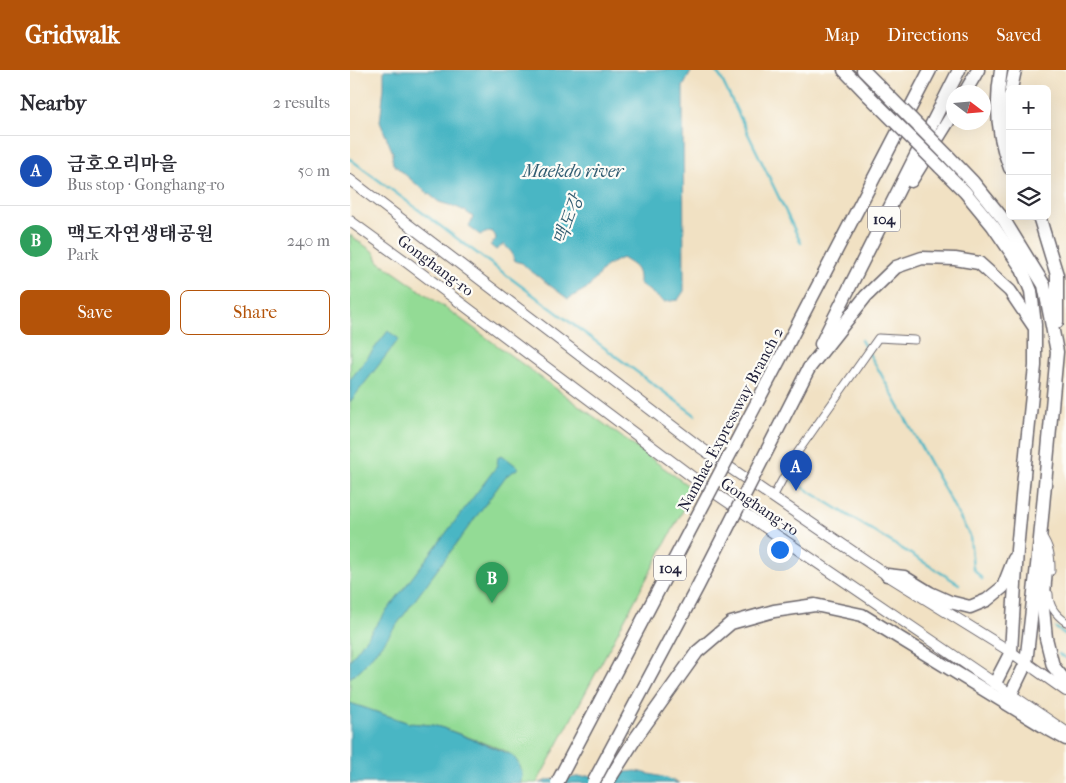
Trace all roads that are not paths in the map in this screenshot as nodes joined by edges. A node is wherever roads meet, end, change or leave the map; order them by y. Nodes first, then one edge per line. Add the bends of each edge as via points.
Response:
1 (844, 70) edge
2 (863, 70) edge
3 (959, 70) edge
4 (978, 70) edge
5 (1001, 70) edge
6 (1015, 70) edge
7 (928, 73) edge
8 (969, 85) edge
9 (1012, 85) edge
10 (1006, 115) edge
11 (946, 125) edge
12 (1006, 130) edge
13 (1006, 158) edge
14 (350, 180) edge
15 (1033, 220) edge
16 (1040, 220) edge
17 (350, 221) edge
18 (870, 247) junction
19 (1057, 275) junction
20 (1035, 328) junction
21 (915, 340) dead end
22 (1057, 352) junction
23 (809, 368) junction
24 (773, 497) junction
25 (1040, 536) junction
26 (1017, 550) junction
27 (887, 575) junction
28 (1066, 622) edge
29 (1012, 652) junction
30 (1026, 663) junction
31 (1066, 682) edge
32 (994, 684) junction
33 (1066, 691) edge
34 (1011, 694) junction
35 (1066, 732) edge
36 (1066, 739) edge
37 (557, 783) edge
38 (593, 783) edge
39 (607, 783) edge

1 - 20 highway, bridge via 940,166 992,226 1021,267 1031,291
2 - 22 highway, bridge via 973,182 1004,220 1044,285
3 - 18 highway, 104
4 - 8 highway
5 - 13 highway via 997,113
6 - 9 highway
7 - 37 highway, Namhae Expressway Branch 2 / 104, bridge
10 - 12 highway
11 - 18 highway
14 - 24 main road, Gonghang-ro via 701,448
15 - 19 highway
16 - 19 highway
17 - 32 main road, Gonghang-ro via 703,485
18 - 23 highway, 104
19 - 22 highway
20 - 23 highway via 1010,291 979,263 922,258 896,267 866,296
20 - 26 highway via 1035,366
21 - 24 street via 878,338 795,456
22 - 25 highway
23 - 38 highway, 104, bridge
24 - 27 main road, Gonghang-ro
25 - 28 street via 1048,544 1051,559 1049,600 1054,611
25 - 30 highway
25 - 31 highway via 1046,568 1046,638 1052,666
26 - 27 highway via 1002,586 987,600 970,607 930,593 904,576
26 - 29 highway
27 - 29 main road, Gonghang-ro
29 - 30 main road, Gonghang-ro
29 - 32 highway
30 - 33 main road, Gonghang-ro
30 - 34 highway
32 - 34 main road, Gonghang-ro
34 - 35 main road, Gonghang-ro
36 - 39 highway via 862,615 815,605 774,611 732,623 697,652

